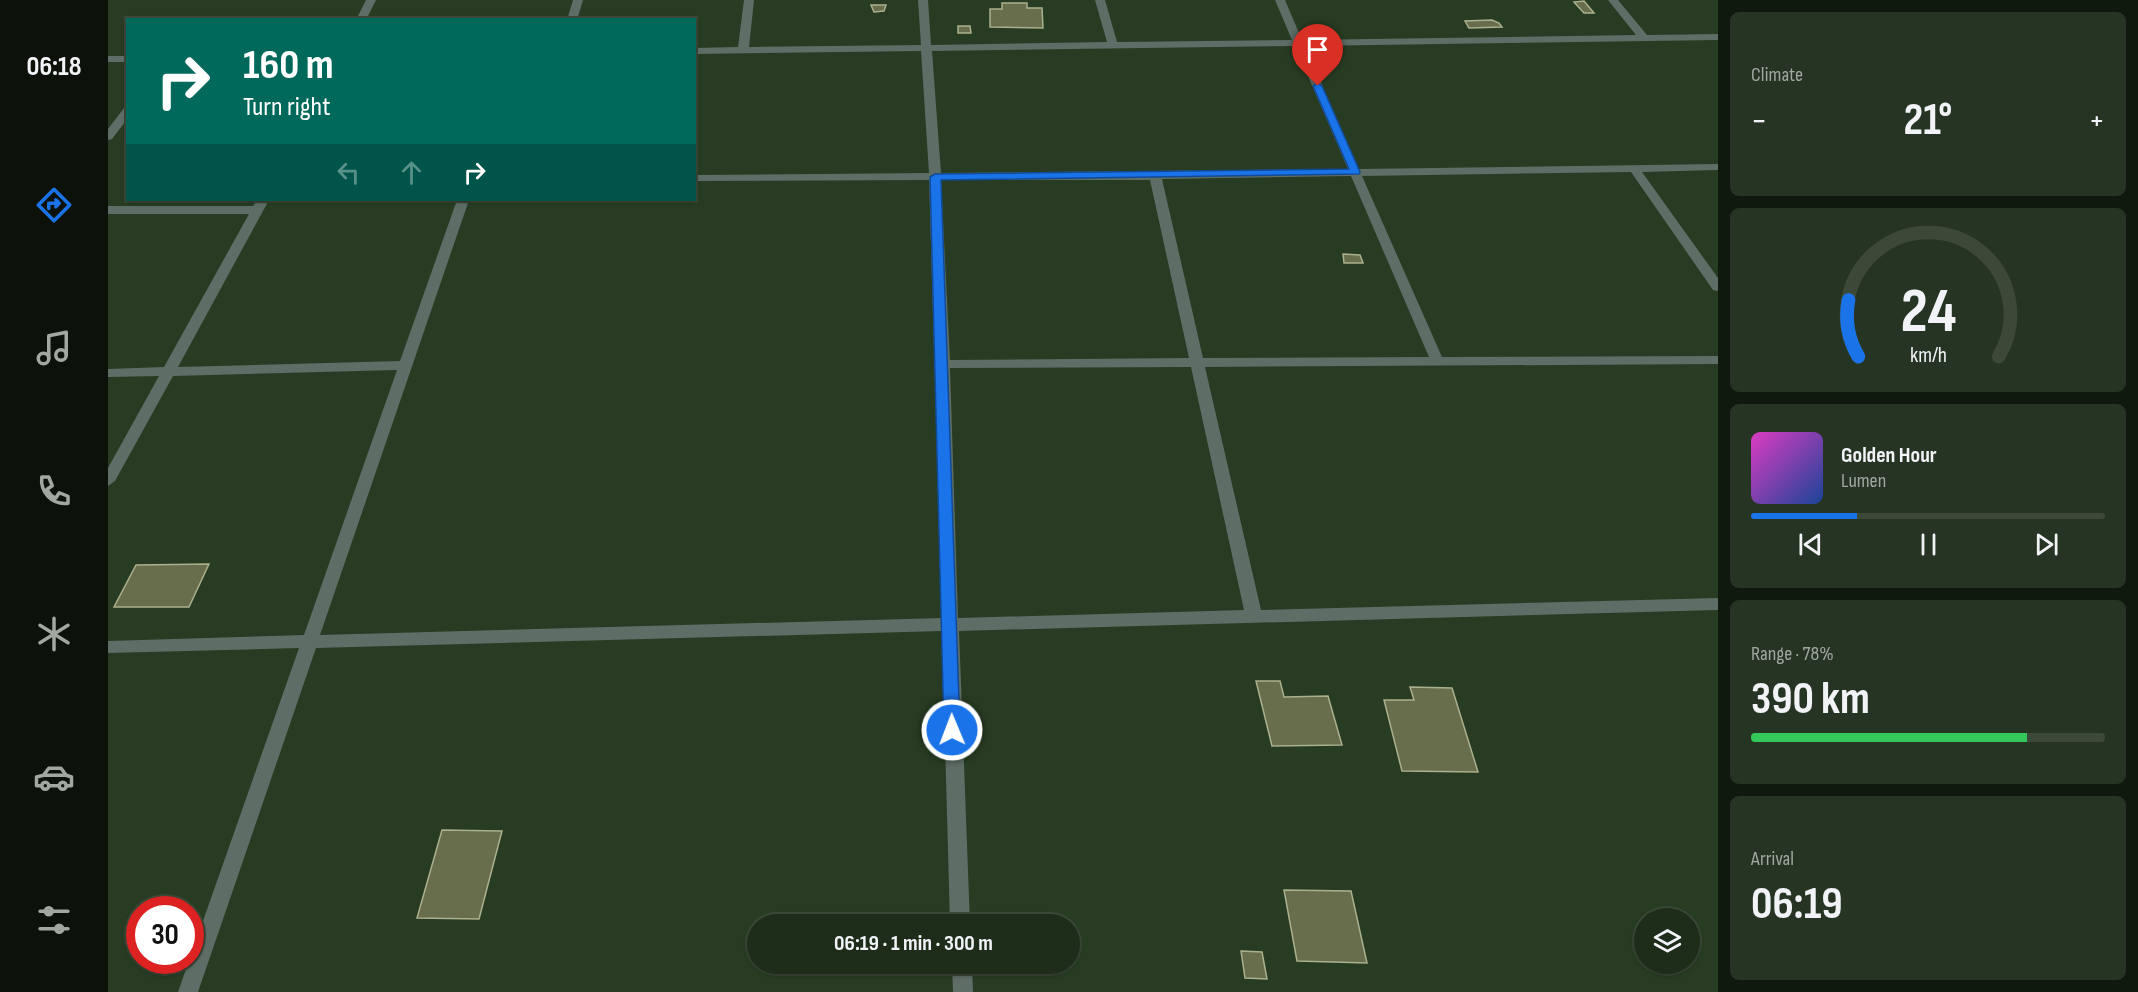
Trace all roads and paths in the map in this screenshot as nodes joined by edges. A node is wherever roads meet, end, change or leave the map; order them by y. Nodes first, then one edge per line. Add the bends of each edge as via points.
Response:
1 (371, 0) edge
2 (578, 0) edge
3 (749, 0) edge
4 (923, 0) edge
5 (1100, 0) edge
6 (1280, 0) edge
7 (1613, 0) edge
8 (362, 18) edge
9 (573, 18) edge
10 (1718, 37) edge
11 (1644, 38) junction
12 (1299, 43) junction
13 (1113, 45) junction
14 (926, 48) junction
15 (696, 51) edge
16 (743, 51) junction
17 (108, 59) edge
18 (126, 59) edge
19 (126, 113) edge
20 (108, 137) edge
21 (1718, 167) edge
22 (1634, 168) junction
23 (1355, 172) junction
24 (1155, 176) junction
25 (935, 177) junction
26 (696, 178) edge
27 (463, 201) edge
28 (260, 205) edge
29 (108, 210) edge
30 (1718, 287) edge
31 (1718, 360) edge
32 (1437, 361) junction
33 (1197, 363) junction
34 (942, 364) junction
35 (406, 365) junction
36 (168, 371) junction
37 (108, 373) edge
38 (108, 481) edge
39 (1718, 604) edge
40 (1254, 617) junction
41 (950, 625) junction
42 (310, 641) junction
43 (108, 646) edge
44 (960, 914) edge
45 (962, 974) edge
46 (188, 992) edge
47 (963, 992) edge

1 - 8 street
2 - 9 street
3 - 16 street
4 - 14 street
5 - 13 street
6 - 12 street
7 - 11 street
10 - 11 street
11 - 12 street
12 - 13 street
12 - 23 street
13 - 14 street
14 - 16 street
14 - 25 street
15 - 16 street
17 - 18 street
19 - 20 street
21 - 22 street
22 - 23 street
22 - 30 street
23 - 24 street
23 - 32 street
24 - 25 street
24 - 33 street
25 - 26 street
25 - 34 street
27 - 35 street
28 - 29 street
28 - 36 street
31 - 32 street
32 - 33 street
33 - 34 street
33 - 40 street
34 - 41 street
35 - 36 street
35 - 42 street
36 - 37 street
36 - 38 street
39 - 40 street
40 - 41 street
41 - 42 street
41 - 44 street
42 - 43 street
42 - 46 street
45 - 47 street

